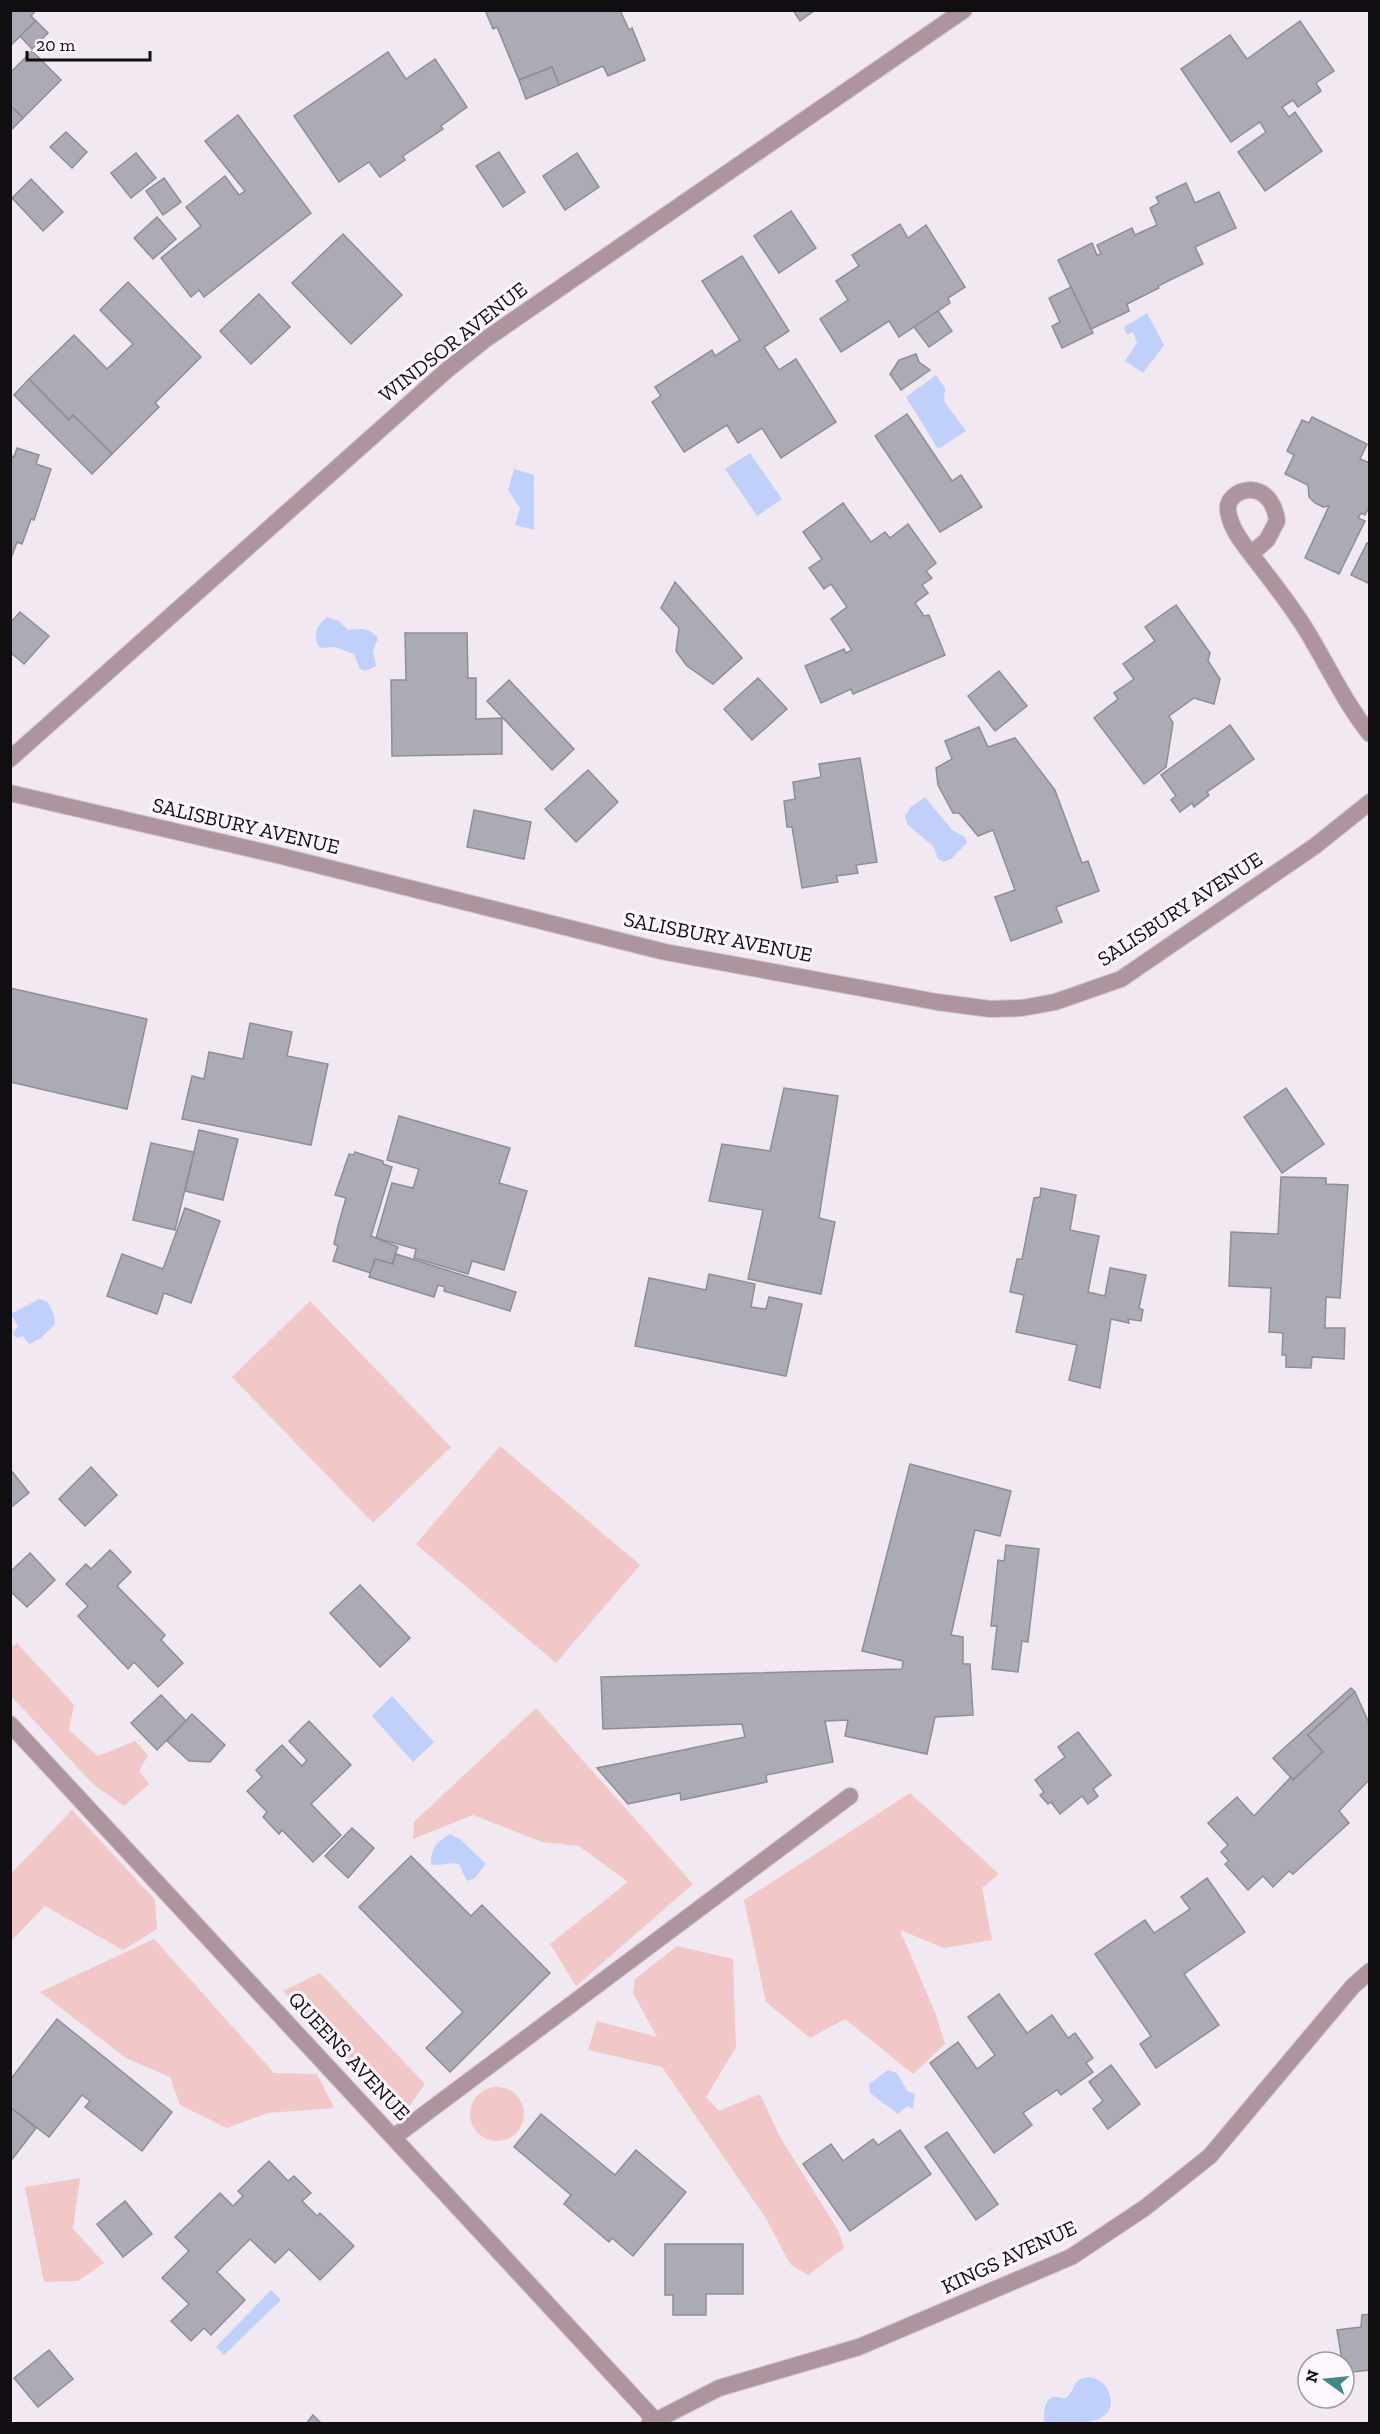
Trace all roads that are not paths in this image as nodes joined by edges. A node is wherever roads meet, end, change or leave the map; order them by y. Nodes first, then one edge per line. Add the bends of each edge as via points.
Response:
1 (964, 10) edge
2 (1251, 554) dead end
3 (1370, 734) edge
4 (10, 759) edge
5 (10, 794) edge
6 (1370, 802) edge
7 (10, 1724) edge
8 (850, 1796) dead end
9 (1370, 1971) edge
10 (394, 2137) junction
11 (652, 2421) edge

1 - 4 street, WINDSOR AVENUE via 486,339
2 - 3 street via 1286,599 1355,716
5 - 6 street, SALISBURY AVENUE via 277,855 665,952 990,1009 1055,1002 1121,979 1315,846
7 - 10 street, QUEENS AVENUE
8 - 10 street
9 - 11 street, KINGS AVENUE via 1353,1986 1210,2156 1071,2257 859,2348 718,2388
10 - 11 street, QUEENS AVENUE

